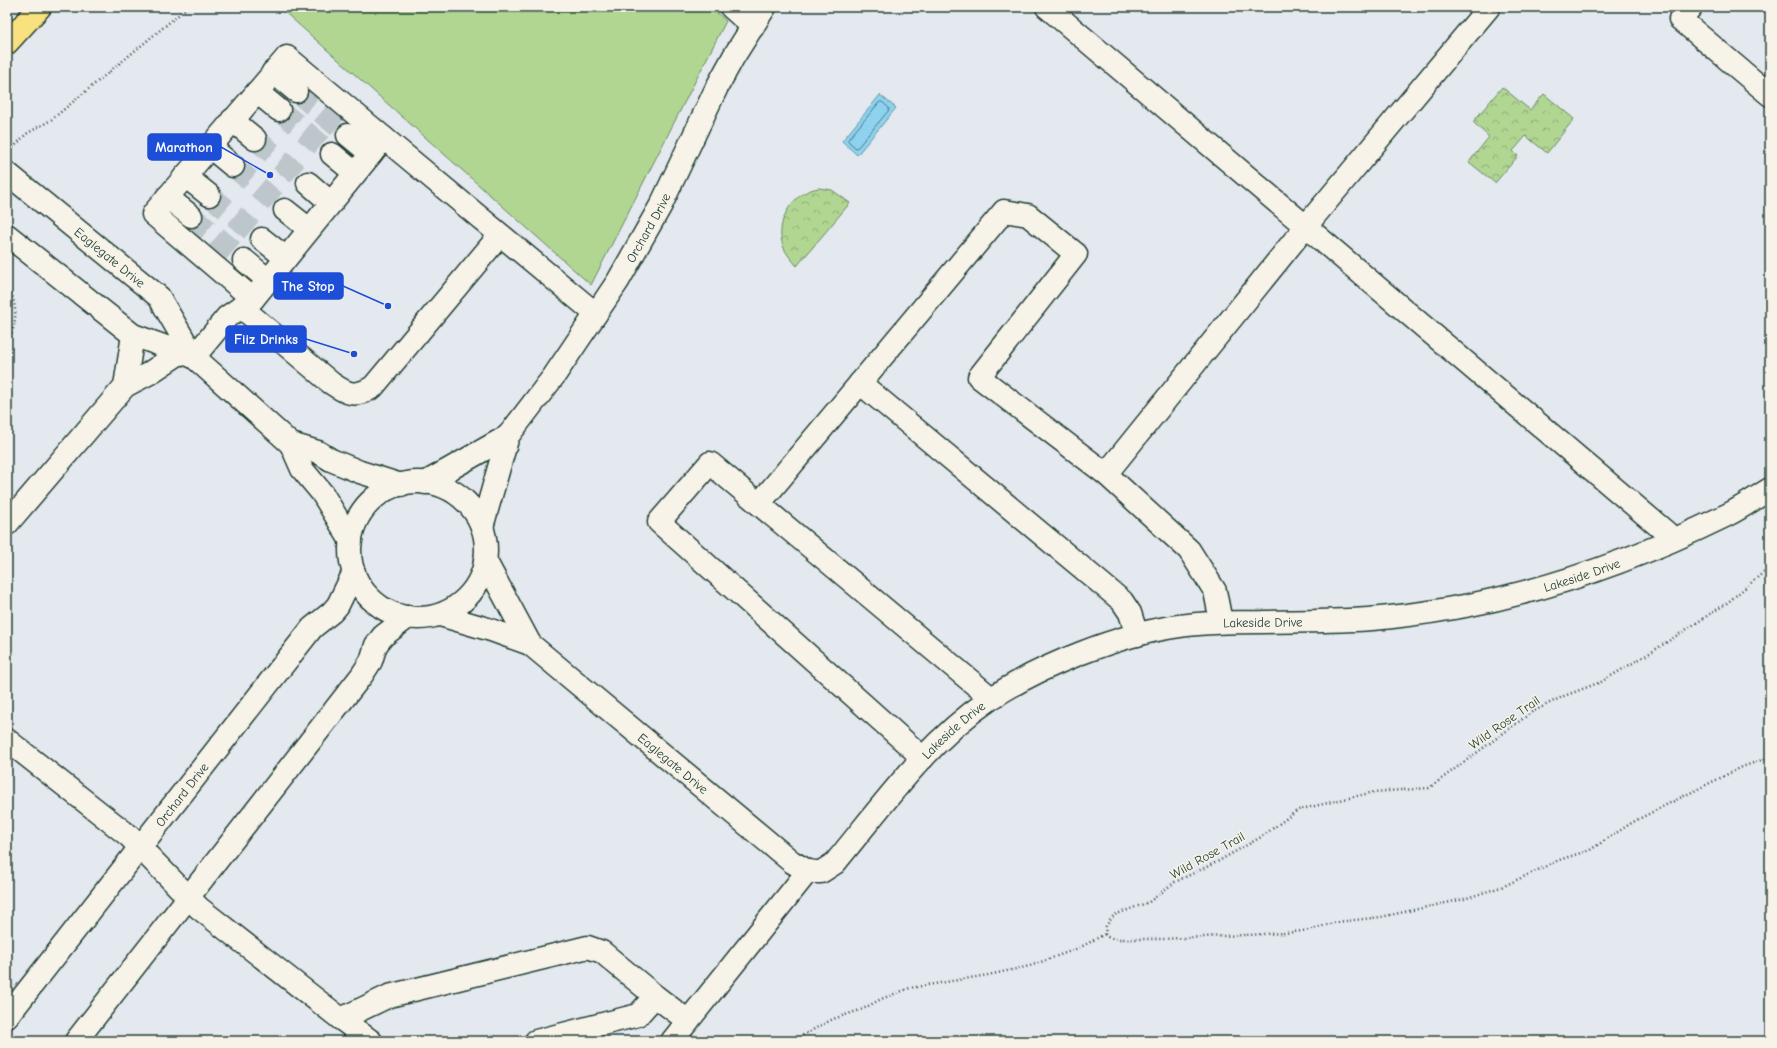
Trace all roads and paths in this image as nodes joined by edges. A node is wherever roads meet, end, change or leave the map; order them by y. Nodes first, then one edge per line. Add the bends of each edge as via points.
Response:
1 (40, 7) edge
2 (188, 7) edge
3 (731, 7) edge
4 (765, 7) edge
5 (1047, 7) edge
6 (1489, 7) edge
7 (1691, 7) edge
8 (753, 27) junction
9 (7, 43) edge
10 (273, 72) junction
11 (296, 91) tunnel mouth
12 (257, 92) junction
13 (1770, 95) edge
14 (279, 110) tunnel mouth
15 (232, 120) junction
16 (348, 135) tunnel mouth
17 (255, 139) tunnel mouth
18 (377, 146) junction
19 (210, 147) junction
20 (12, 150) dead end
21 (332, 154) tunnel mouth
22 (233, 166) tunnel mouth
23 (7, 173) edge
24 (355, 173) junction
25 (185, 176) junction
26 (308, 183) tunnel mouth
27 (209, 195) tunnel mouth
28 (167, 197) junction
29 (331, 203) junction
30 (286, 210) tunnel mouth
31 (191, 216) tunnel mouth
32 (1306, 226) junction
33 (309, 229) junction
34 (7, 235) edge
35 (500, 235) junction
36 (262, 239) tunnel mouth
37 (286, 258) junction
38 (244, 260) tunnel mouth
39 (268, 280) junction
40 (7, 286) edge
41 (247, 303) junction
42 (596, 314) junction
43 (133, 335) junction
44 (7, 342) edge
45 (187, 354) junction
46 (860, 383) junction
47 (125, 386) junction
48 (508, 436) junction
49 (291, 444) junction
50 (1106, 474) junction
51 (424, 483) junction
52 (401, 485) junction
53 (1770, 489) edge
54 (759, 504) junction
55 (7, 524) edge
56 (482, 527) junction
57 (1674, 539) junction
58 (350, 541) junction
59 (485, 560) junction
60 (1770, 567) edge
61 (354, 572) junction
62 (440, 615) junction
63 (408, 617) junction
64 (1221, 622) junction
65 (1137, 635) junction
66 (530, 644) junction
67 (991, 698) junction
68 (7, 740) edge
69 (1770, 757) edge
70 (923, 758) junction
71 (140, 848) junction
72 (815, 872) junction
73 (188, 897) junction
74 (1105, 934) junction
75 (655, 996) junction
76 (7, 1017) edge
77 (341, 1019) junction
78 (688, 1021) junction
79 (76, 1041) edge
80 (371, 1041) edge
81 (536, 1041) edge
82 (672, 1041) edge
83 (792, 1041) edge

1 - 9 main road
2 - 20 path via 51,120 26,134
3 - 8 street
4 - 8 street, Orchard Drive
5 - 32 street
6 - 32 street
7 - 13 street via 1680,19
8 - 42 street, Orchard Drive via 718,87 640,244
10 - 11 street
10 - 12 street
10 - 18 street via 287,57
12 - 14 street
12 - 15 street
15 - 17 street
15 - 19 street
16 - 18 street
18 - 24 street
18 - 35 street
19 - 22 street
19 - 25 street
21 - 24 street
23 - 45 street, Eaglegate Drive via 159,297
24 - 29 street
25 - 27 street
25 - 28 street
26 - 29 street
28 - 31 street
28 - 41 street via 153,214
29 - 33 street
30 - 33 street
32 - 50 street
32 - 57 street
33 - 37 street
34 - 43 street, Eaglegate Drive
35 - 41 street via 380,379 364,392 353,394 331,383
35 - 42 street
36 - 37 street
37 - 39 street
38 - 39 street
39 - 41 street
40 - 44 path via 16,311
41 - 45 street via 227,317
42 - 48 street, Orchard Drive via 554,376
43 - 45 street, Eaglegate Drive
43 - 47 street
45 - 47 street
45 - 49 street, Eaglegate Drive
46 - 50 street via 1004,211 1028,215 1076,254 979,377
46 - 54 street
46 - 65 street via 1122,601 1130,613
47 - 55 street
48 - 51 street, Orchard Drive
48 - 56 street, Orchard Drive
49 - 52 street, Eaglegate Drive
49 - 58 street, Eaglegate Drive via 302,469 322,493
50 - 64 street via 1189,550 1216,591
51 - 52 street
51 - 56 street via 453,492 465,501
52 - 58 street via 386,491 362,512
53 - 57 street, Lakeside Drive via 1727,515
54 - 67 street
54 - 70 street via 710,463 659,522
56 - 59 street via 485,537
57 - 64 street, Lakeside Drive via 1612,565 1544,588 1464,607 1398,617 1302,622
58 - 61 street via 350,557
59 - 62 street via 482,575 475,588 454,608
59 - 66 street, Eaglegate Drive
60 - 74 path, Wild Rose Trail via 1726,603 1653,651 1601,682 1532,712 1429,788 1374,792 1298,810 1261,837 1175,882 1149,902 1114,915 1106,926
61 - 63 street via 362,588 374,602 390,612
61 - 71 street, Orchard Drive via 335,608 312,628
62 - 63 street
62 - 66 street, Eaglegate Drive
63 - 73 street via 383,636 362,675
64 - 65 street, Lakeside Drive via 1178,626
65 - 67 street, Lakeside Drive via 1068,658
66 - 72 street, Eaglegate Drive via 792,862
67 - 70 street, Lakeside Drive via 955,725
68 - 71 street via 115,824
69 - 74 path via 1742,767 1633,822 1590,850 1560,860 1504,886 1464,899 1381,917 1338,922 1286,933 1162,939 1116,939
70 - 72 street, Lakeside Drive via 835,863
71 - 73 street
71 - 76 street, Orchard Drive
72 - 78 street, Lakeside Drive
73 - 77 street
73 - 79 street
74 - 83 path via 1079,948 1030,966 910,988 833,1019
75 - 77 street via 602,952 588,947 389,996
75 - 78 street
75 - 81 street via 638,1015
77 - 80 street
78 - 82 street, Lakeside Drive

